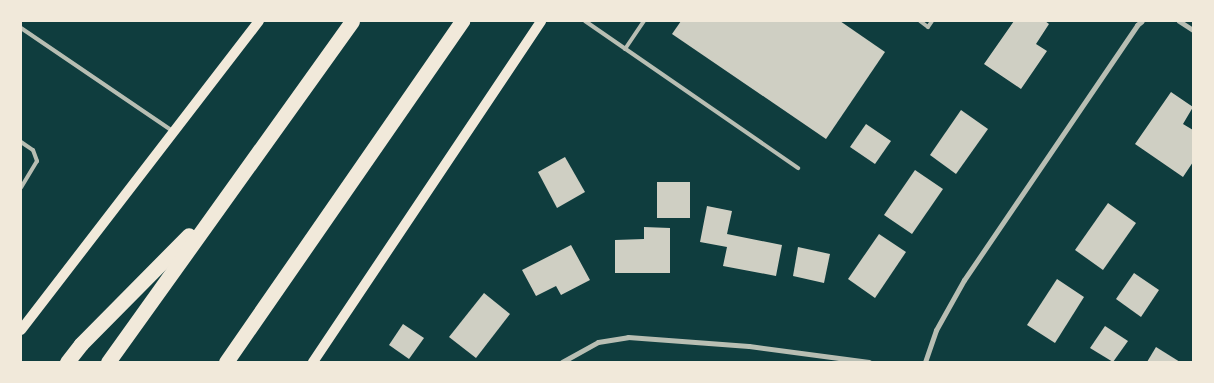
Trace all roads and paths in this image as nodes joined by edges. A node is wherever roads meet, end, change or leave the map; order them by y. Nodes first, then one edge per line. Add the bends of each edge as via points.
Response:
1 (259, 21) edge
2 (352, 21) edge
3 (462, 21) edge
4 (541, 21) edge
5 (584, 21) edge
6 (644, 21) edge
7 (920, 21) edge
8 (932, 21) edge
9 (1142, 21) edge
10 (1179, 21) edge
11 (21, 28) edge
12 (1193, 30) edge
13 (625, 49) junction
14 (174, 132) junction
15 (21, 142) edge
16 (798, 168) dead end
17 (21, 188) edge
18 (220, 204) junction
19 (21, 330) edge
20 (67, 362) edge
21 (108, 362) edge
22 (226, 362) edge
23 (313, 362) edge
24 (562, 362) edge
25 (869, 362) edge
26 (925, 362) edge

1 - 14 main road
2 - 18 highway
3 - 22 highway
4 - 23 main road
5 - 13 lane
6 - 13 lane
7 - 8 lane via 928,27
9 - 26 street via 964,280 936,330
10 - 12 street
11 - 14 lane
13 - 16 lane
14 - 19 main road
15 - 17 lane via 33,150 38,161
18 - 20 highway
18 - 21 highway
24 - 25 street via 598,342 628,337 749,346

